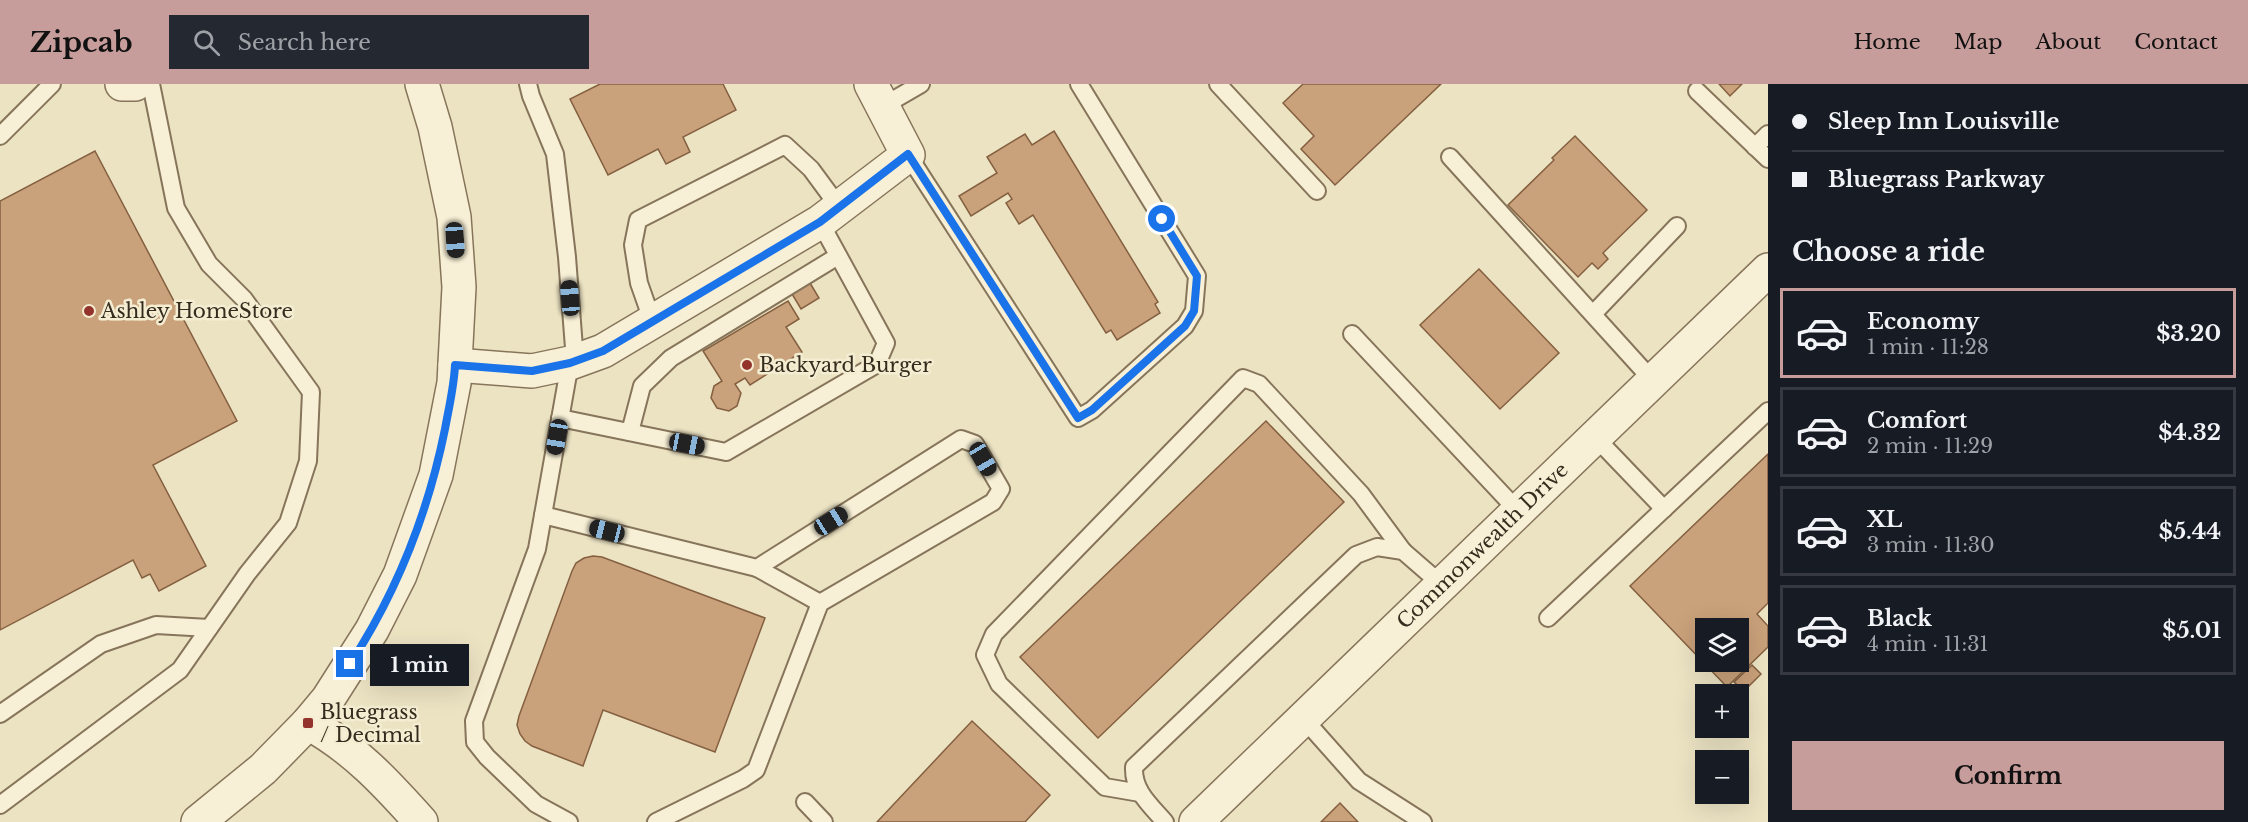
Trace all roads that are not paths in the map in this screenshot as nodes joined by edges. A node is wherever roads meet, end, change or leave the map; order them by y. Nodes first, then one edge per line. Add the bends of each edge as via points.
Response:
1 (52, 84) edge
2 (122, 84) edge
3 (135, 84) edge
4 (151, 84) edge
5 (422, 84) edge
6 (528, 84) edge
7 (921, 84) edge
8 (1079, 84) edge
9 (1218, 84) edge
10 (1697, 90) dead end
11 (877, 95) edge
12 (1768, 134) edge
13 (0, 136) edge
14 (1755, 147) junction
15 (908, 154) junction
16 (1450, 157) dead end
17 (1768, 159) edge
18 (1317, 191) dead end
19 (830, 215) junction
20 (1677, 226) dead end
21 (838, 256) junction
22 (1766, 276) edge
23 (1593, 314) junction
24 (652, 321) junction
25 (1352, 334) dead end
26 (573, 362) junction
27 (455, 365) junction
28 (1654, 382) junction
29 (1768, 411) edge
30 (560, 418) junction
31 (630, 432) junction
32 (1595, 437) junction
33 (1664, 509) junction
34 (1518, 511) junction
35 (543, 515) junction
36 (1403, 551) junction
37 (758, 568) junction
38 (1441, 584) junction
39 (820, 603) junction
40 (1548, 618) dead end
41 (210, 628) junction
42 (0, 714) edge
43 (1303, 718) junction
44 (308, 723) junction
45 (1140, 794) junction
46 (805, 802) dead end
47 (0, 805) edge
48 (198, 822) edge
49 (421, 822) edge
50 (570, 822) edge
51 (656, 822) edge
52 (824, 822) edge
53 (1164, 822) edge
54 (1196, 822) edge
55 (1423, 822) edge

1 - 13 lane
2 - 3 street
4 - 41 lane via 176,208 209,264 244,299 310,392 308,461 288,524
5 - 27 street via 454,217 459,286
6 - 26 lane via 555,154 567,257
7 - 11 lane
8 - 15 lane via 1197,276 1194,311 1185,326 1092,410 1078,418
9 - 18 lane
10 - 14 lane
11 - 15 street
12 - 14 lane
14 - 17 lane
15 - 19 street
16 - 23 lane
19 - 21 lane
19 - 24 street
19 - 24 lane via 811,169 785,145 638,220 634,254
20 - 23 lane
21 - 31 lane via 671,358 642,386
21 - 31 lane via 886,343 877,364 726,452
22 - 28 street, Commonwealth Drive
23 - 28 lane
24 - 26 street via 603,351
25 - 34 lane
26 - 27 street via 532,371
26 - 30 lane
27 - 44 street via 436,475 400,575 372,630
28 - 32 street, Commonwealth Drive
29 - 33 lane
30 - 31 lane
30 - 35 lane
32 - 33 lane
32 - 34 street, Commonwealth Drive
33 - 40 lane
34 - 38 street, Commonwealth Drive
35 - 37 lane
35 - 50 lane via 537,549 474,721 475,742 536,804
36 - 38 lane
36 - 45 lane via 1377,548 1356,555 1134,767
36 - 45 lane via 1361,494 1259,384 1243,378 994,634 985,655 999,684 1104,787
37 - 39 lane
37 - 39 lane via 961,439 975,444 1001,489 993,502
38 - 43 street, Commonwealth Drive
39 - 51 lane via 756,770
41 - 42 lane via 156,625 102,644
41 - 47 lane via 180,670
43 - 54 street, Commonwealth Drive
43 - 55 lane via 1359,780
44 - 48 street via 263,769
44 - 49 street via 351,750
45 - 53 lane
46 - 52 lane

